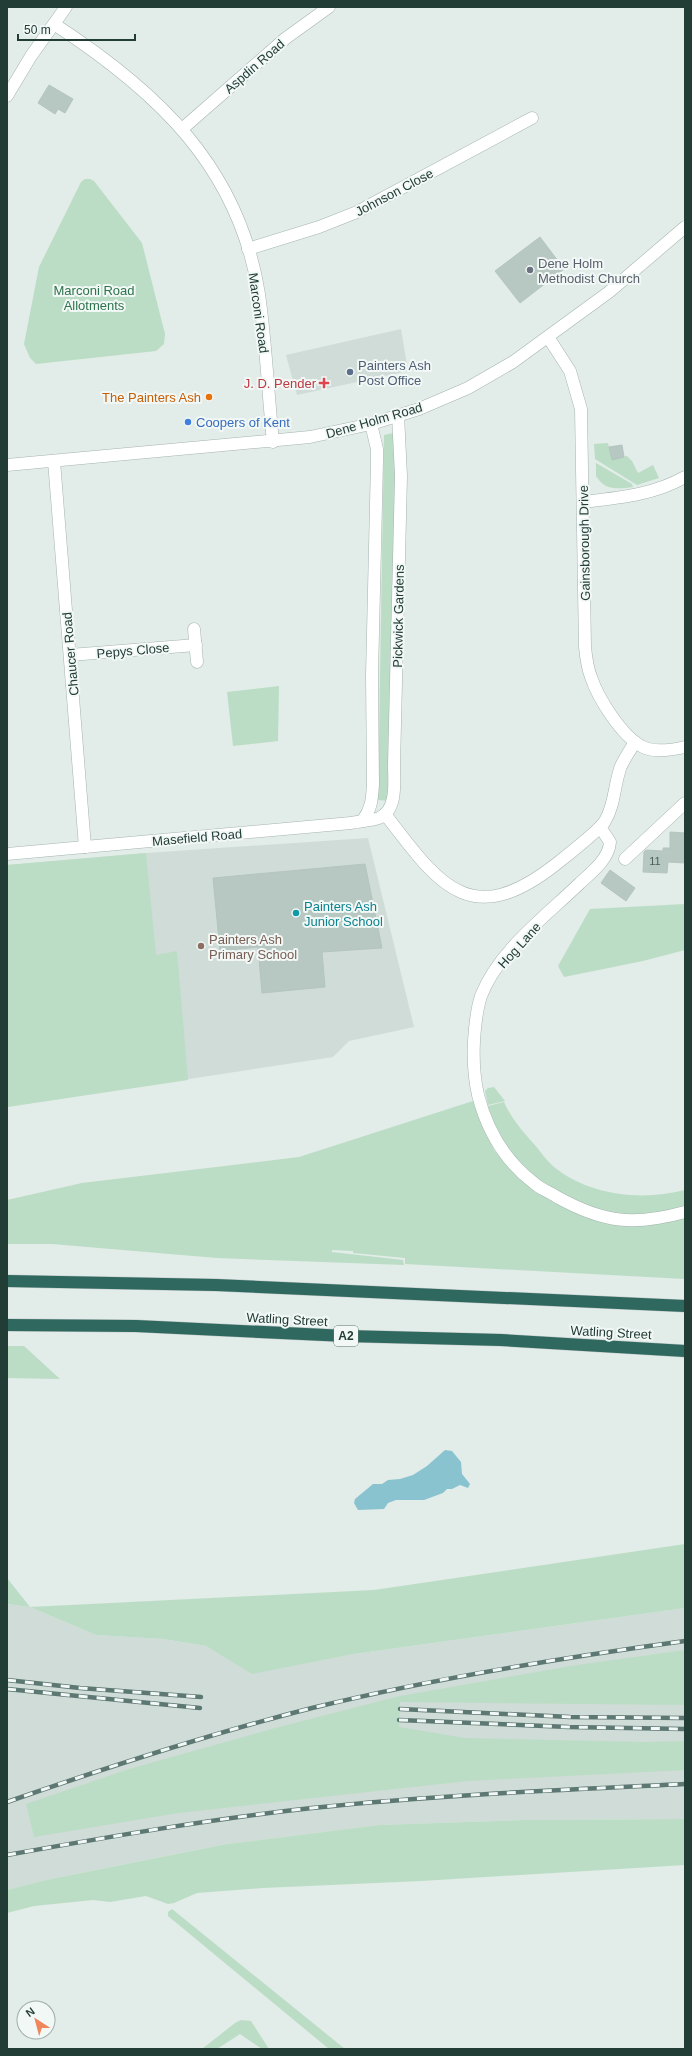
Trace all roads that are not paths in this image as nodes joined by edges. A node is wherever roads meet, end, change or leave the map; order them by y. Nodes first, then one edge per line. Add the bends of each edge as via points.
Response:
1 (66, 7) edge
2 (329, 7) edge
3 (54, 24) junction
4 (7, 96) edge
5 (532, 118) dead end
6 (182, 129) junction
7 (685, 227) edge
8 (248, 249) junction
9 (548, 338) junction
10 (398, 415) junction
11 (371, 424) junction
12 (273, 442) junction
13 (54, 461) junction
14 (7, 465) edge
15 (685, 477) edge
16 (583, 502) junction
17 (194, 629) dead end
18 (196, 645) junction
19 (70, 655) junction
20 (197, 662) dead end
21 (635, 742) junction
22 (685, 747) edge
23 (685, 803) edge
24 (385, 814) junction
25 (363, 820) junction
26 (600, 827) junction
27 (85, 847) junction
28 (7, 854) edge
29 (625, 859) dead end
30 (685, 1212) edge
31 (7, 1281) edge
32 (685, 1306) edge
33 (7, 1325) edge
34 (685, 1351) edge

1 - 3 street
2 - 6 street, Aspdin Road via 286,38
3 - 4 street
3 - 6 street, Marconi Road via 148,94
5 - 8 street, Johnson Close via 357,212
6 - 8 street, Marconi Road via 198,148 221,186 236,215
7 - 9 street, Dene Holm Road via 635,271
8 - 12 street, Marconi Road via 259,300
9 - 10 street, Dene Holm Road via 474,385 439,401
9 - 16 street, Gainsborough Drive via 570,371 579,399 582,420
10 - 11 street, Dene Holm Road
10 - 24 street, Pickwick Gardens via 401,476 394,796
11 - 12 street, Dene Holm Road via 334,433
11 - 25 street, Pickwick Gardens via 377,449 373,784 372,802
12 - 13 street, Dene Holm Road
13 - 14 street, Dene Holm Road
13 - 19 street, Chaucer Road
15 - 16 street via 642,494
16 - 21 street, Gainsborough Drive via 585,647 588,669 594,686 610,713
17 - 18 street
18 - 19 street, Pepys Close
18 - 20 street
19 - 27 street, Chaucer Road
21 - 22 street via 654,750
21 - 26 street via 621,766 611,809
23 - 29 street
24 - 25 street, Masefield Road via 377,819
24 - 26 street via 440,880 456,890 479,898 490,898 505,893 541,875
25 - 27 street, Masefield Road
26 - 30 street, Hog Lane via 610,842 605,857 522,938 483,992 474,1032 473,1060 476,1087 495,1139 511,1161 534,1183 590,1213 614,1219 643,1221
27 - 28 street, Masefield Road
31 - 32 highway via 216,1285
33 - 34 highway, Watling Street / A2 via 136,1326 501,1340

